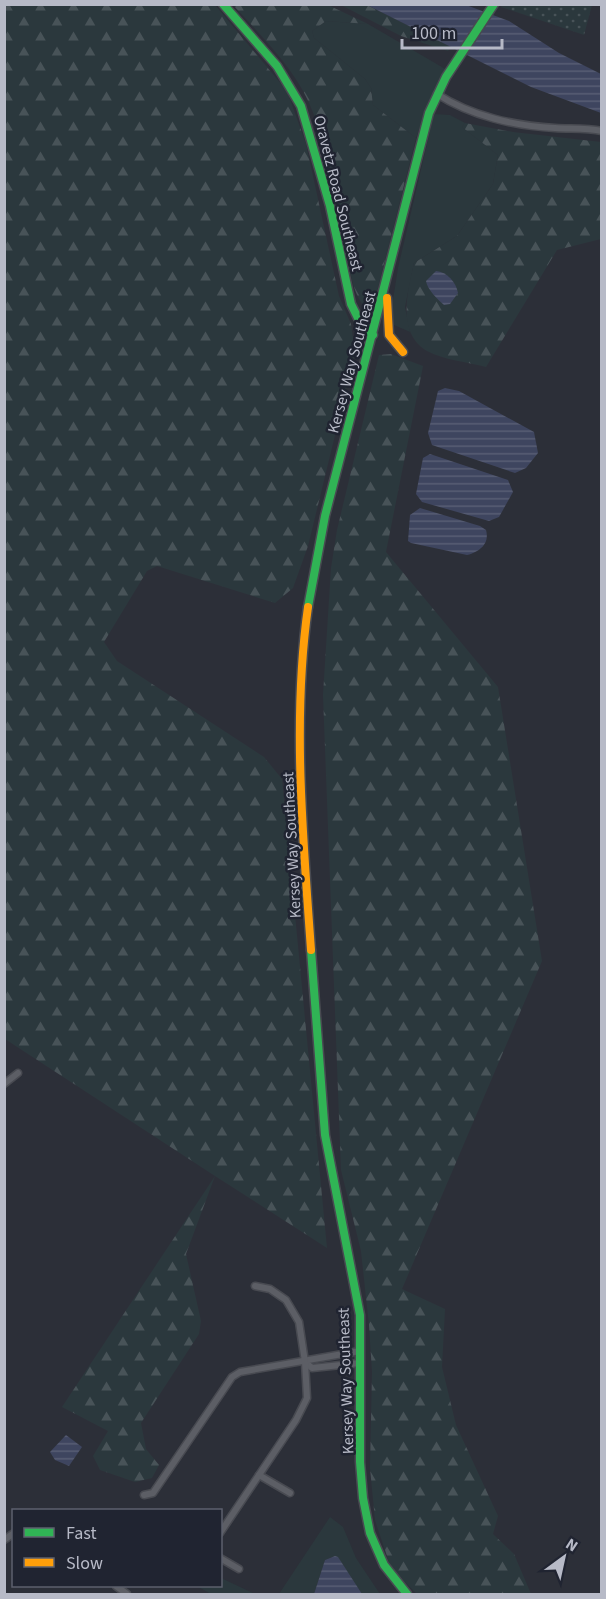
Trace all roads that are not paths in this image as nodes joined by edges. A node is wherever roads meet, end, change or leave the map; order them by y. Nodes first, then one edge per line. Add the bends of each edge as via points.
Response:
1 (223, 4) edge
2 (494, 4) edge
3 (437, 94) junction
4 (602, 131) edge
5 (387, 281) junction
6 (374, 335) junction
7 (403, 352) dead end
8 (18, 1073) dead end
9 (4, 1084) edge
10 (255, 1286) dead end
11 (360, 1351) junction
12 (305, 1362) junction
13 (360, 1363) junction
14 (259, 1474) junction
15 (290, 1493) dead end
16 (144, 1495) dead end
17 (222, 1530) edge
18 (222, 1558) edge
19 (239, 1569) dead end
20 (406, 1594) edge

1 - 6 street, Oravetz Road Southeast via 277,66 301,105 330,206 351,304
2 - 3 street, Kersey Way Southeast
3 - 4 street via 452,104 501,121
3 - 5 street, Kersey Way Southeast
5 - 6 street, Kersey Way Southeast
5 - 7 street via 389,335
6 - 11 street, Kersey Way Southeast via 316,560 303,672 306,883 324,1133 360,1316
8 - 9 street
10 - 12 street via 270,1289 293,1310 299,1322
11 - 12 street
11 - 13 street, Kersey Way Southeast
12 - 13 street via 312,1368
12 - 14 street via 307,1398
12 - 16 street via 240,1372 232,1377 153,1493
13 - 20 street, Kersey Way Southeast via 366,1524 386,1570
14 - 15 street
14 - 17 street
18 - 19 street

